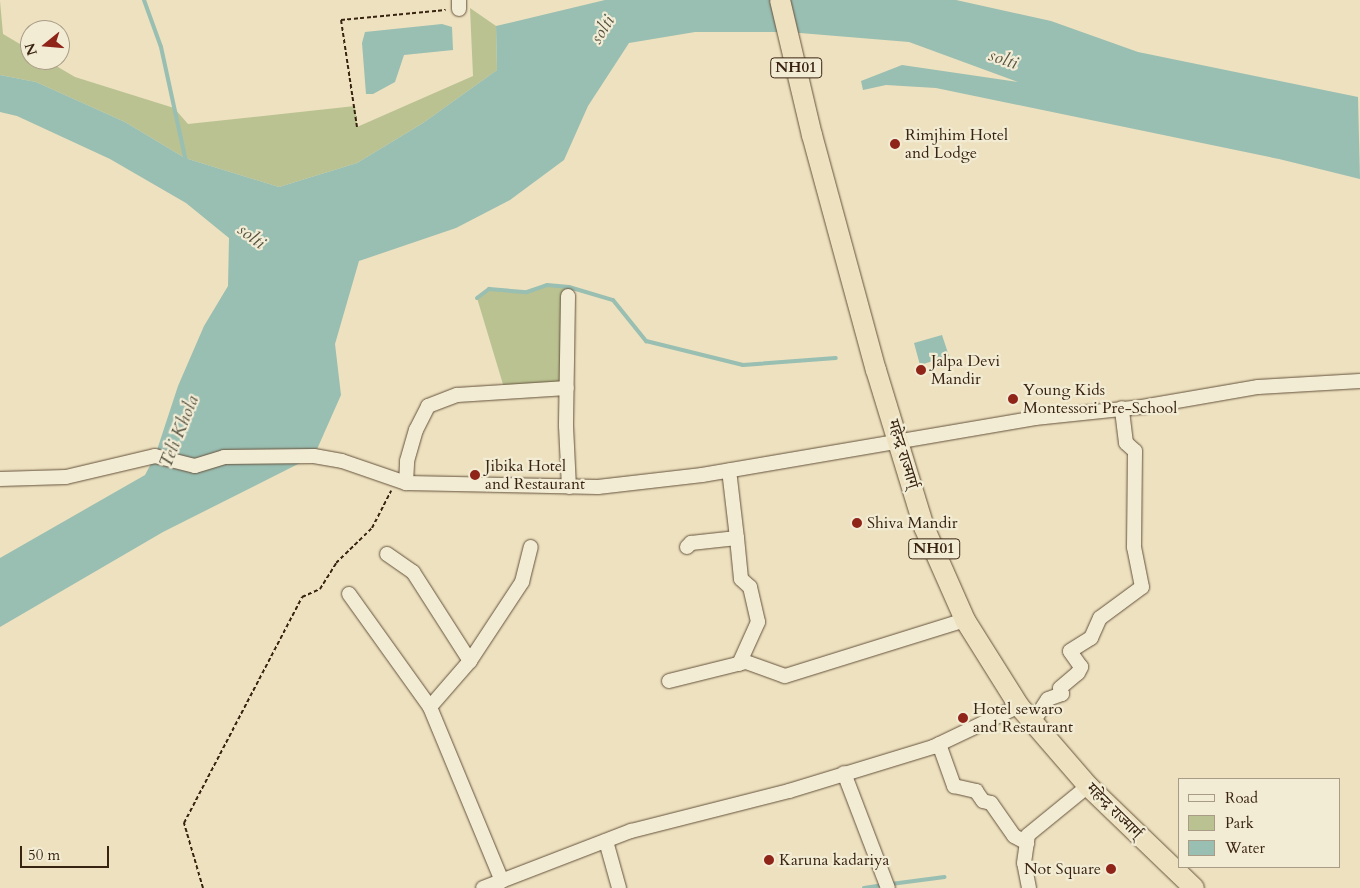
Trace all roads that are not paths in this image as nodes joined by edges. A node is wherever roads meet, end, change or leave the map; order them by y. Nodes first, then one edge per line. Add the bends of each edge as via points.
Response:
1 (780, 0) edge
2 (568, 296) dead end
3 (1360, 380) edge
4 (567, 388) junction
5 (1122, 408) junction
6 (901, 442) junction
7 (729, 470) junction
8 (0, 479) edge
9 (401, 483) junction
10 (569, 487) junction
11 (737, 538) junction
12 (531, 547) dead end
13 (687, 547) dead end
14 (388, 554) dead end
15 (349, 594) dead end
16 (965, 620) junction
17 (470, 661) junction
18 (739, 664) junction
19 (669, 681) dead end
20 (1019, 706) junction
21 (430, 707) junction
22 (1033, 722) junction
23 (939, 744) junction
24 (844, 773) junction
25 (1088, 786) junction
26 (606, 841) junction
27 (1027, 843) junction
28 (502, 881) junction
29 (484, 888) edge
30 (618, 888) edge
31 (888, 888) edge
32 (1029, 888) edge
33 (1194, 888) edge

1 - 6 highway, महेन्द्र राज्मार्ग् / NH01 via 812,135 876,370
2 - 4 street
3 - 5 street via 1258,387
4 - 9 street via 457,394 428,406 416,430
4 - 10 street
5 - 6 street via 1035,418
5 - 22 street via 1126,443 1135,451 1134,547 1142,587 1100,618 1091,638 1070,651 1080,667 1078,673 1060,688 1062,694 1048,699
6 - 7 street
6 - 16 highway, महेन्द्र राज्मार्ग् / NH01 via 924,526
7 - 10 street via 598,487
7 - 11 street
8 - 9 street via 66,477 155,456 195,466 224,457 314,456 342,461
9 - 10 street
11 - 13 street via 691,543
11 - 18 street via 741,579 750,587 758,622
12 - 17 street via 522,582
14 - 17 street via 413,572
15 - 21 street
16 - 18 street via 786,676 746,662
16 - 20 highway, महेन्द्र राज्मार्ग् / NH01
17 - 21 street
18 - 19 street
20 - 22 highway, महेन्द्र राज्मार्ग् / NH01
20 - 23 street
21 - 28 street
22 - 25 highway, महेन्द्र राज्मार्ग् / NH01
23 - 24 street
23 - 27 street via 954,786 976,791 982,801 992,803 1014,836
24 - 26 street
24 - 31 street
25 - 27 street via 1028,835
25 - 33 highway, महेन्द्र राज्मार्ग् / NH01
26 - 28 street
26 - 30 street
27 - 32 street via 1024,863
28 - 29 street

